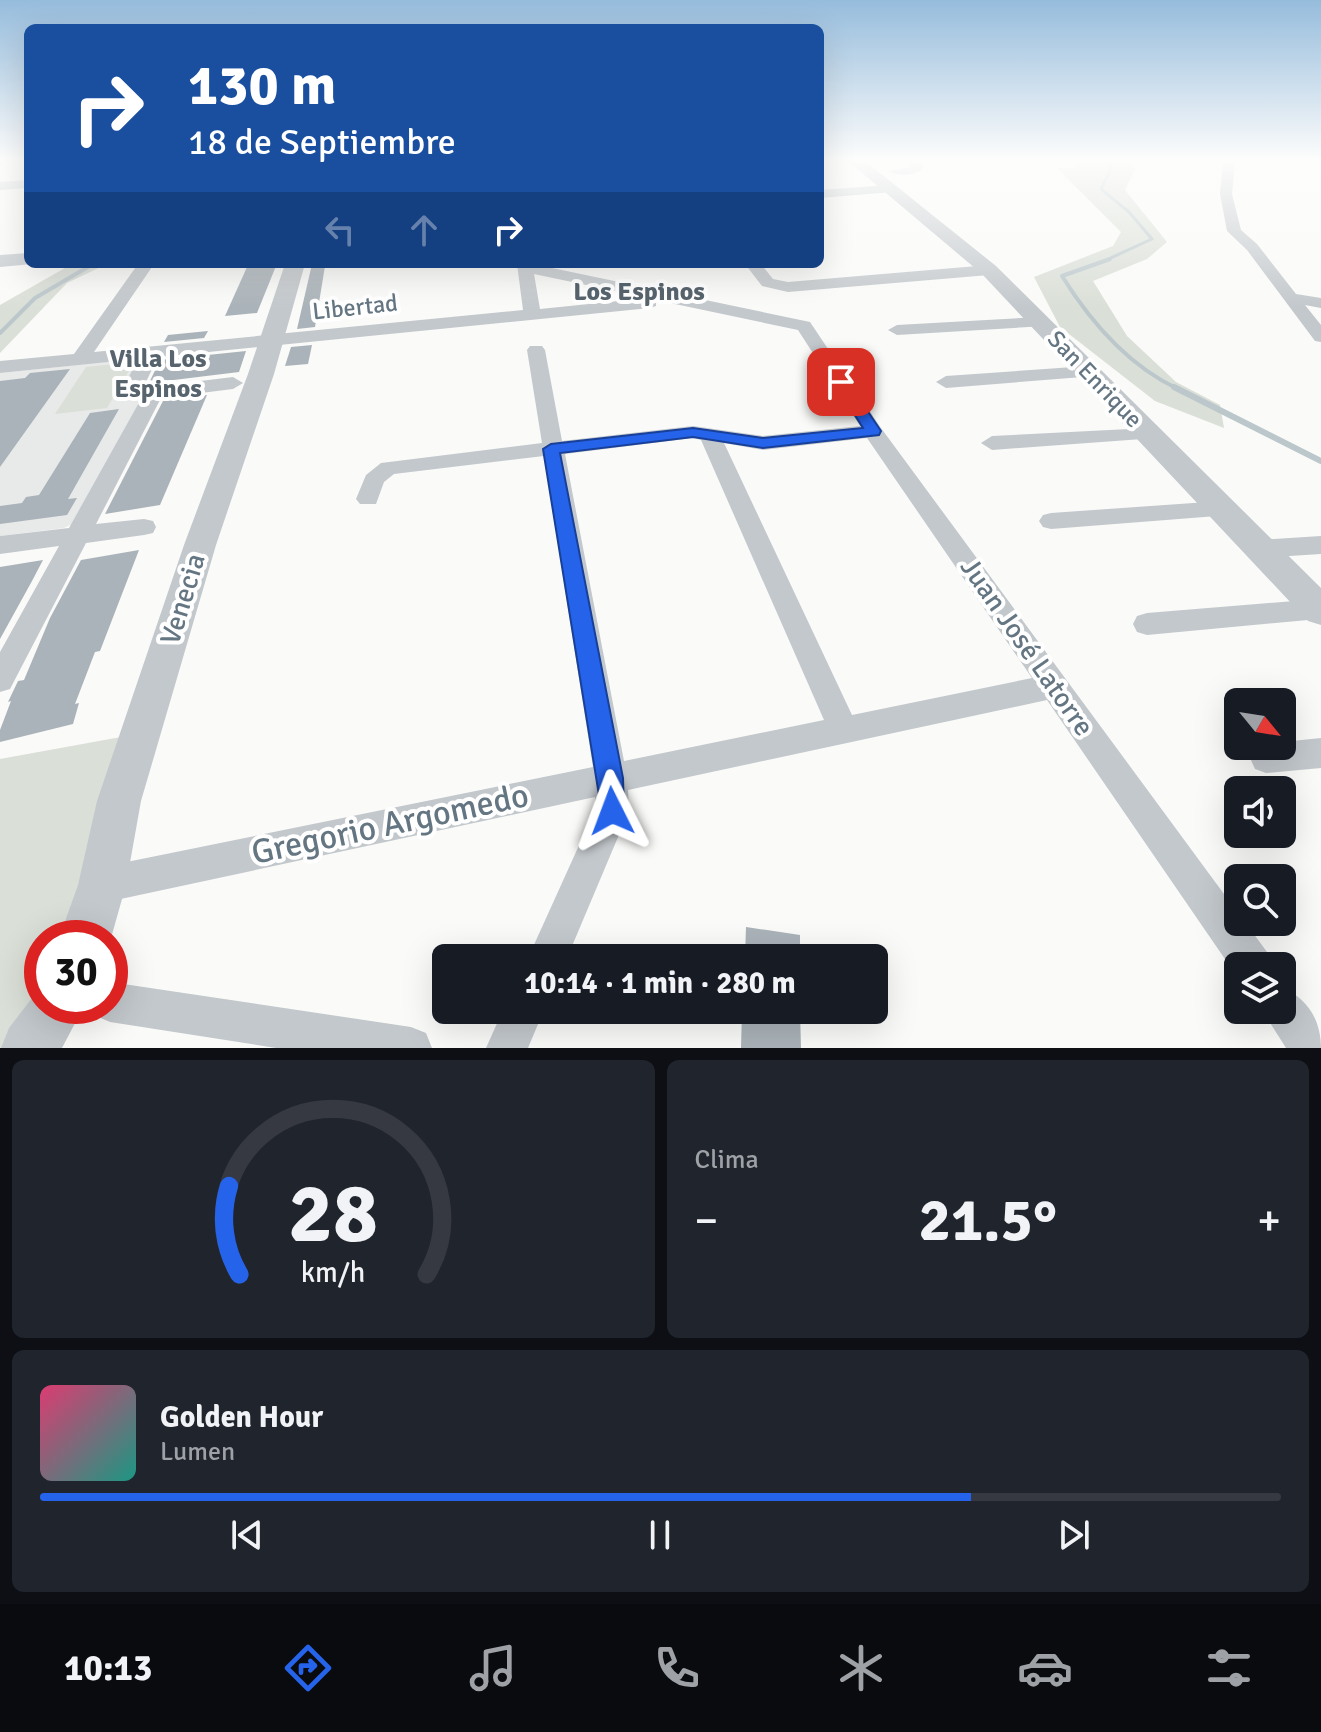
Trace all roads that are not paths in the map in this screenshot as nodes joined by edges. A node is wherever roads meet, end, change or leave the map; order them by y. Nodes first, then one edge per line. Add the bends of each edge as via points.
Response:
1 (924, 210) edge
2 (1229, 210) edge
3 (24, 259) edge
4 (0, 261) edge
5 (143, 268) edge
6 (294, 268) edge
7 (526, 268) edge
8 (534, 268) edge
9 (756, 268) edge
10 (989, 270) junction
11 (714, 295) dead end
12 (1292, 298) junction
13 (674, 301) junction
14 (1321, 303) edge
15 (532, 314) junction
16 (1039, 322) junction
17 (897, 330) dead end
18 (1321, 337) edge
19 (272, 339) junction
20 (536, 350) dead end
21 (151, 352) junction
22 (80, 359) junction
23 (0, 367) edge
24 (1088, 372) junction
25 (946, 382) dead end
26 (233, 383) dead end
27 (142, 394) junction
28 (873, 431) junction
29 (709, 434) junction
30 (1149, 434) junction
31 (992, 443) dead end
32 (551, 449) junction
33 (368, 499) dead end
34 (1222, 509) junction
35 (1051, 521) dead end
36 (144, 527) dead end
37 (78, 535) junction
38 (0, 545) edge
39 (1321, 545) edge
40 (1260, 549) junction
41 (1320, 610) edge
42 (1147, 624) dead end
43 (0, 680) edge
44 (1055, 686) junction
45 (843, 729) junction
46 (1321, 753) edge
47 (1296, 755) edge
48 (611, 778) junction
49 (102, 885) junction
50 (91, 920) edge
51 (553, 944) edge
52 (1243, 952) edge
53 (128, 1005) edge
54 (45, 1024) edge
55 (518, 1024) edge
56 (1294, 1024) edge
57 (29, 1048) edge
58 (411, 1048) edge
59 (507, 1048) edge
60 (1311, 1048) edge

1 - 10 street, San Enrique
2 - 12 street via 1234,231
3 - 4 street
5 - 22 street
6 - 19 street, Venecia
7 - 15 street
8 - 13 street
9 - 10 street via 777,286
10 - 16 street, San Enrique
11 - 13 street, Libertad
12 - 14 street
12 - 18 street
13 - 15 street, Libertad
13 - 28 street, Juan José Latorre via 804,326
15 - 19 street, Libertad
16 - 17 street
16 - 24 street, San Enrique
19 - 21 street, Libertad
19 - 49 street, Venecia via 124,786
20 - 32 street
21 - 22 street, Libertad
21 - 27 street
22 - 23 street, Libertad
24 - 25 street
24 - 30 street, San Enrique
26 - 27 street
27 - 37 street
28 - 29 street via 763,443
28 - 44 street, Juan José Latorre
29 - 32 street
29 - 45 street
30 - 31 street
30 - 34 street, San Enrique
32 - 33 street via 389,468 372,481
32 - 48 street
34 - 35 street
34 - 40 street, San Enrique
36 - 37 street
37 - 38 street
37 - 43 street
39 - 40 street
40 - 41 street, San Enrique
41 - 42 street
44 - 45 street, Gregorio Argomedo
44 - 52 street, Juan José Latorre
45 - 48 street, Gregorio Argomedo
46 - 47 street
48 - 49 street, Gregorio Argomedo
48 - 51 street via 612,811
49 - 50 street, Venecia
53 - 58 street
54 - 57 street
55 - 59 street
56 - 60 street

